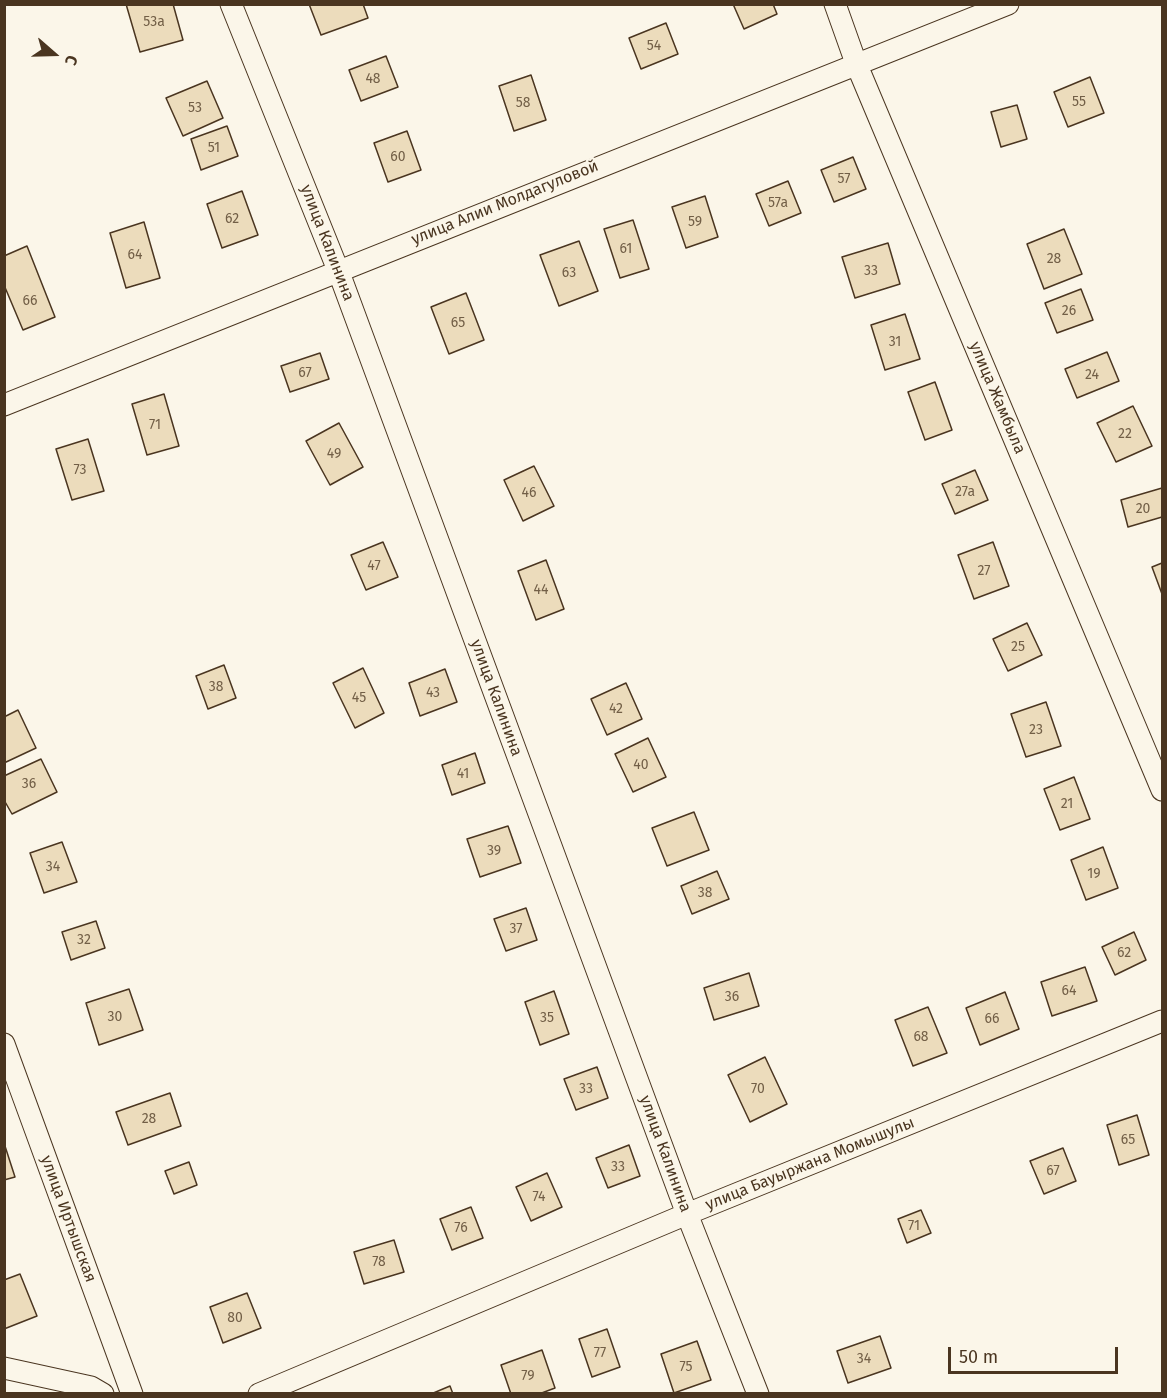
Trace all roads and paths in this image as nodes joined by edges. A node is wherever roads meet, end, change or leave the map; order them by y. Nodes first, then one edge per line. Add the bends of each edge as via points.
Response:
1 (231, 4) edge
2 (835, 4) edge
3 (1008, 4) edge
4 (856, 63) junction
5 (338, 270) junction
6 (4, 405) edge
7 (1162, 790) edge
8 (1162, 1021) edge
9 (4, 1044) edge
10 (687, 1214) junction
11 (4, 1368) edge
12 (103, 1394) edge
13 (132, 1394) edge
14 (259, 1394) edge
15 (758, 1394) edge

1 - 5 street, улица Калинина
2 - 4 street, улица Жамбыла
3 - 4 street, улица Алии Молдагуловой
4 - 5 street, улица Алии Молдагуловой
4 - 7 street, улица Жамбыла
5 - 6 street, улица Алии Молдагуловой
5 - 10 street, улица Калинина
8 - 10 street, улица Бауыржана Момышулы
9 - 13 street, улица Иртышская
10 - 14 street, улица Бауыржана Момышулы
10 - 15 street, улица Калинина
11 - 12 street via 91,1386

